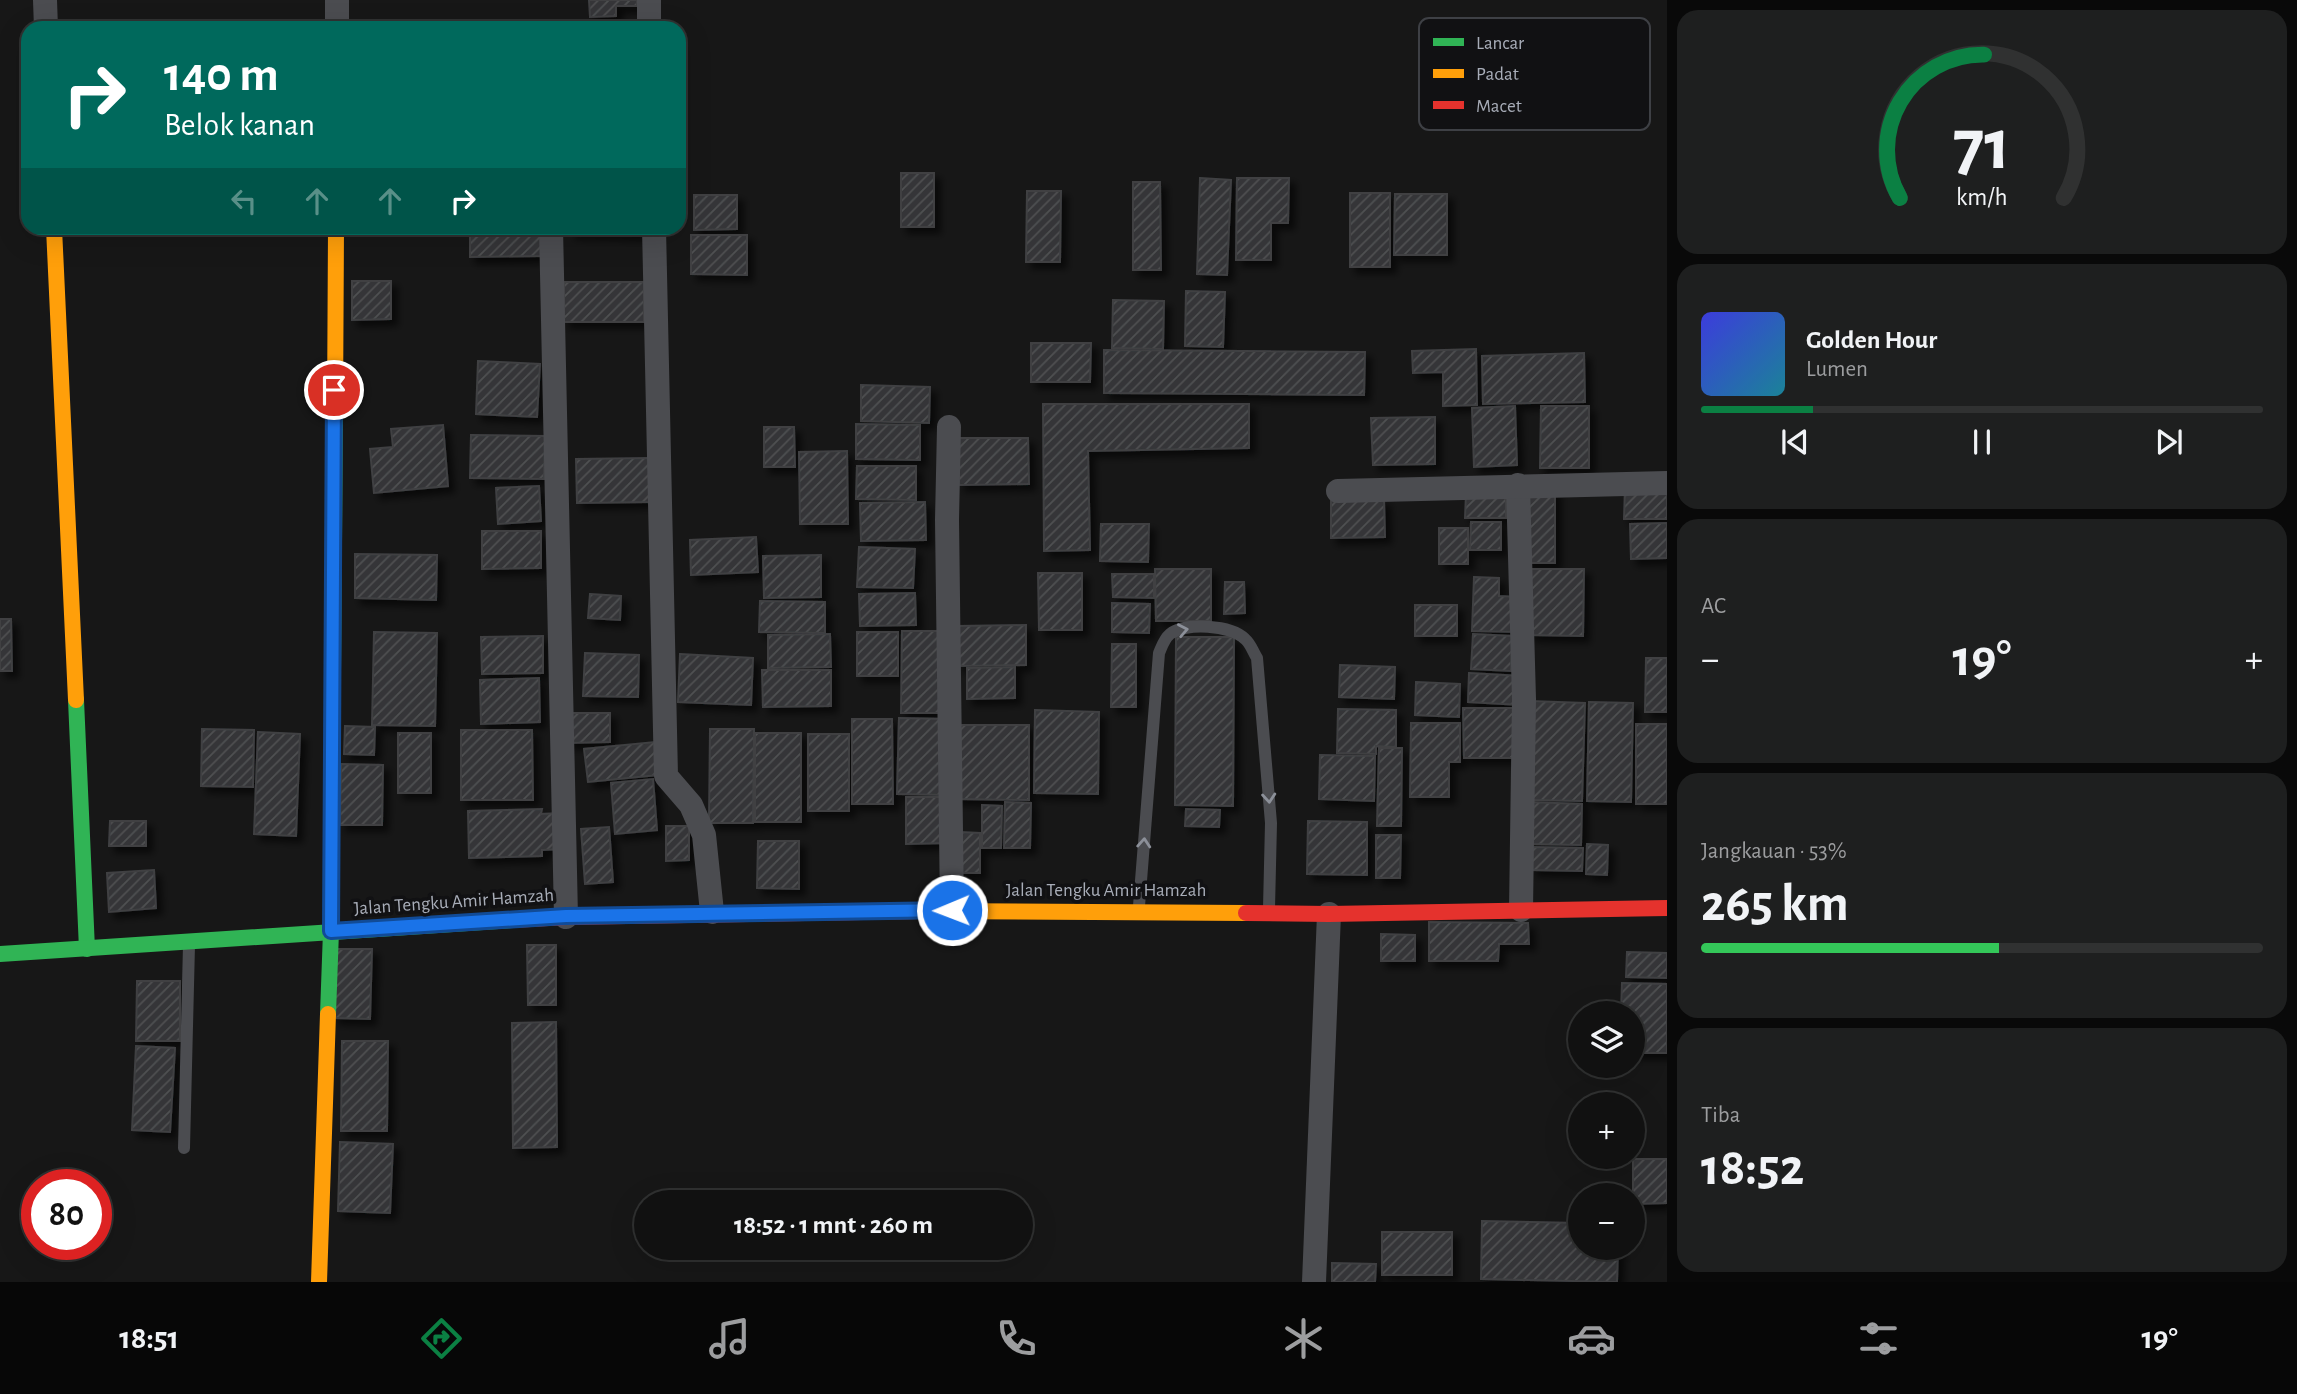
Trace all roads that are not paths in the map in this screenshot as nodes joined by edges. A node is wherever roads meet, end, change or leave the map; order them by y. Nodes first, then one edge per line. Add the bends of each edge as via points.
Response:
1 (45, 0) edge
2 (337, 0) edge
3 (649, 0) edge
4 (46, 21) edge
5 (337, 21) edge
6 (649, 21) edge
7 (54, 235) edge
8 (336, 235) edge
9 (551, 235) edge
10 (654, 235) edge
11 (949, 427) dead end
12 (1667, 483) edge
13 (1518, 485) junction
14 (1338, 491) dead end
15 (1667, 908) edge
16 (952, 910) junction
17 (1521, 910) junction
18 (1139, 911) junction
19 (712, 912) junction
20 (1269, 912) junction
21 (1329, 914) junction
22 (566, 916) junction
23 (331, 931) junction
24 (189, 941) junction
25 (87, 949) junction
26 (0, 954) edge
27 (184, 1148) dead end
28 (319, 1282) edge
29 (1314, 1282) edge

1 - 4 street
2 - 5 street
3 - 6 street
7 - 25 main road
8 - 23 main road
9 - 22 street
10 - 19 street via 666,776 691,805 704,835
11 - 16 street
12 - 13 street
13 - 14 street
13 - 17 street via 1524,699
15 - 17 main road, Jalan Tengku Amir Hamzah
16 - 18 main road, Jalan Tengku Amir Hamzah
16 - 19 main road, Jalan Tengku Amir Hamzah
17 - 21 main road, Jalan Tengku Amir Hamzah
18 - 20 main road, Jalan Tengku Amir Hamzah
18 -> 20 lane via 1159,653 1172,632 1198,627 1225,628 1240,635 1256,658 1271,823
19 - 22 main road, Jalan Tengku Amir Hamzah
20 - 21 main road, Jalan Tengku Amir Hamzah
21 - 29 street
22 - 23 main road, Jalan Tengku Amir Hamzah
23 - 24 main road, Jalan Tengku Amir Hamzah
23 - 28 main road
24 - 25 main road, Jalan Tengku Amir Hamzah
24 - 27 lane
25 - 26 main road, Jalan Tengku Amir Hamzah

